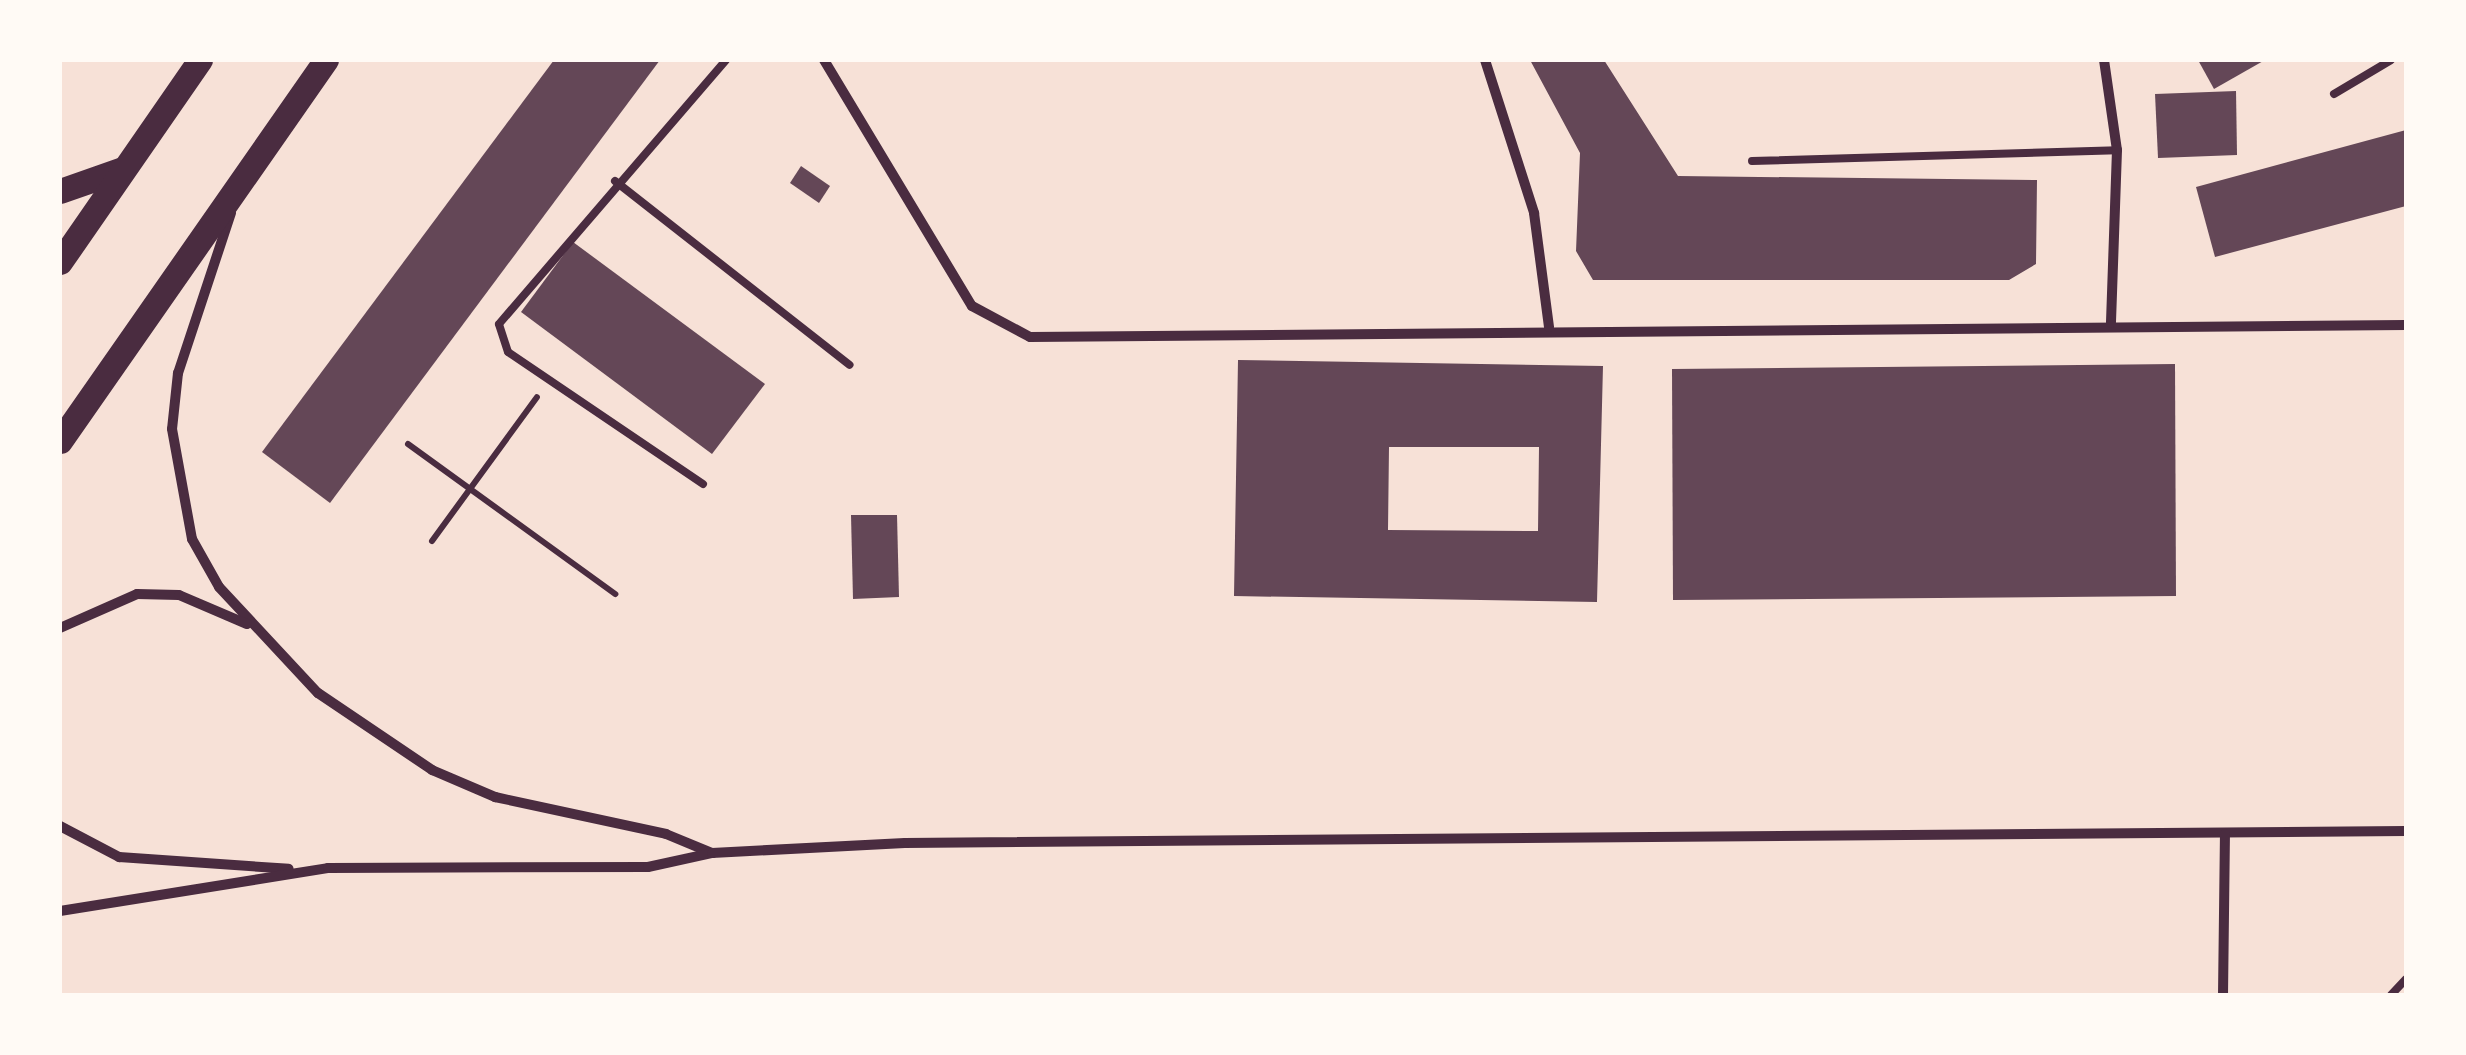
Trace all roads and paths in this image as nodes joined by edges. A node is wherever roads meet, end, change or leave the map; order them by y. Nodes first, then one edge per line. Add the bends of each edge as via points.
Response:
1 (200, 60) edge
2 (326, 60) edge
3 (726, 60) edge
4 (824, 60) edge
5 (1485, 60) edge
6 (2104, 60) edge
7 (2391, 60) edge
8 (2334, 94) dead end
9 (2117, 150) junction
10 (249, 159) junction
11 (1752, 161) dead end
12 (120, 170) junction
13 (615, 181) junction
14 (60, 191) edge
15 (60, 262) edge
16 (2112, 323) junction
17 (2406, 325) edge
18 (1549, 327) junction
19 (850, 365) dead end
20 (550, 380) junction
21 (60, 442) edge
22 (408, 444) dead end
23 (703, 484) dead end
24 (470, 489) junction
25 (432, 540) dead end
26 (615, 594) dead end
27 (60, 628) edge
28 (256, 630) junction
29 (60, 826) edge
30 (2406, 831) edge
31 (2225, 834) junction
32 (712, 853) junction
33 (296, 870) junction
34 (60, 912) edge
35 (2406, 980) edge
36 (2223, 995) edge
37 (2391, 995) edge

1 - 12 main road
2 - 10 main road
3 - 13 lane
4 - 18 street via 972,306 1014,332 1062,339
5 - 18 street via 1534,212
6 - 9 street
7 - 8 lane
9 - 11 lane
9 - 16 street
10 - 21 main road
10 - 28 street via 178,374 172,429 192,538
12 - 14 main road
12 - 15 main road
13 - 19 lane
13 - 20 lane via 498,324 508,352
16 - 17 street
16 - 18 street
20 - 23 lane
20 - 24 path
22 - 24 path
24 - 25 path
24 - 26 path
27 - 28 street via 137,594 179,595
28 - 32 street via 318,693 432,770 495,798 666,834
29 - 33 street via 119,857
30 - 31 street
31 - 32 street via 1113,838
31 - 36 street
32 - 33 street via 648,868
33 - 34 street
35 - 37 lane

